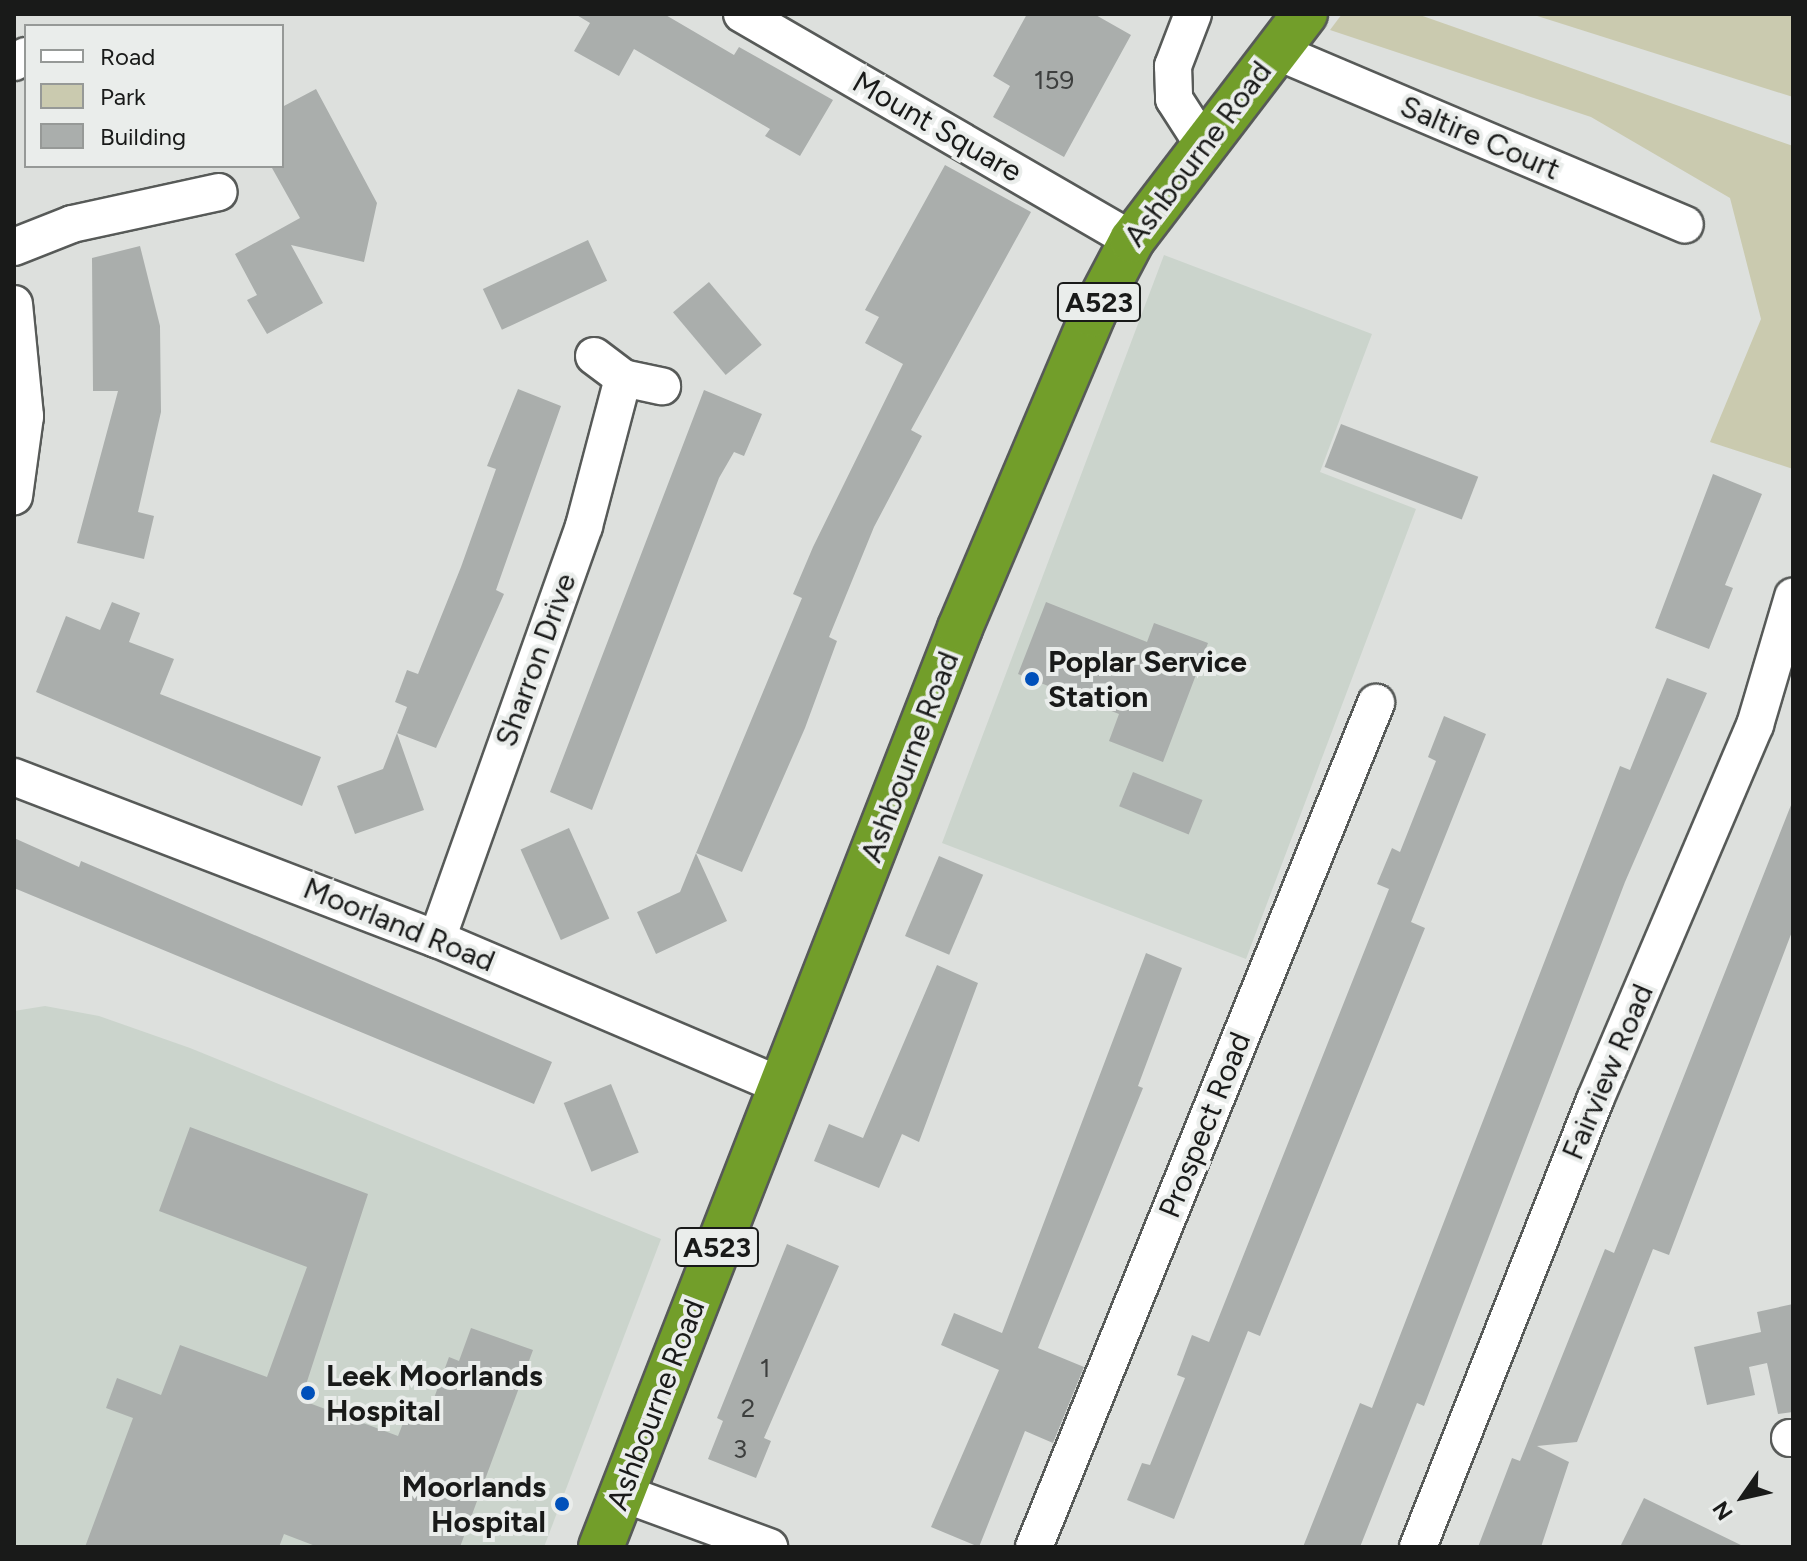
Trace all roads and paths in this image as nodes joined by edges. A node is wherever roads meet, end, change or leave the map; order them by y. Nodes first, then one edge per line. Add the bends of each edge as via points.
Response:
1 (742, 14) edge
2 (1193, 14) edge
3 (1305, 14) edge
4 (1276, 51) junction
5 (1203, 144) junction
6 (219, 192) dead end
7 (1685, 225) dead end
8 (1132, 240) junction
9 (14, 247) edge
10 (14, 304) edge
11 (594, 356) dead end
12 (623, 378) junction
13 (662, 386) dead end
14 (14, 496) edge
15 (1793, 597) edge
16 (1376, 703) dead end
17 (14, 777) edge
18 (437, 939) junction
19 (780, 1085) junction
20 (622, 1493) junction
21 (601, 1547) edge
22 (769, 1547) edge
23 (1034, 1547) edge
24 (1418, 1547) edge

1 - 8 street, Mount Square
2 - 5 street via 1173,66 1174,99 1185,126
3 - 4 highway, Ashbourne Road / A523
4 - 5 highway, Ashbourne Road / A523
4 - 7 street, Saltire Court
5 - 8 highway, Ashbourne Road / A523
6 - 9 street via 87,220
8 - 19 highway, Ashbourne Road / A523 via 1093,314 960,628
10 - 14 street via 25,416
11 - 12 street
12 - 13 street
12 - 18 street, Sharron Drive via 584,526
15 - 24 street, Fairview Road via 1755,725 1595,1100
16 - 23 street, Prospect Road
17 - 18 street, Moorland Road
18 - 19 street, Moorland Road
19 - 20 highway, Ashbourne Road / A523
20 - 21 highway, Ashbourne Road / A523
20 - 22 street

